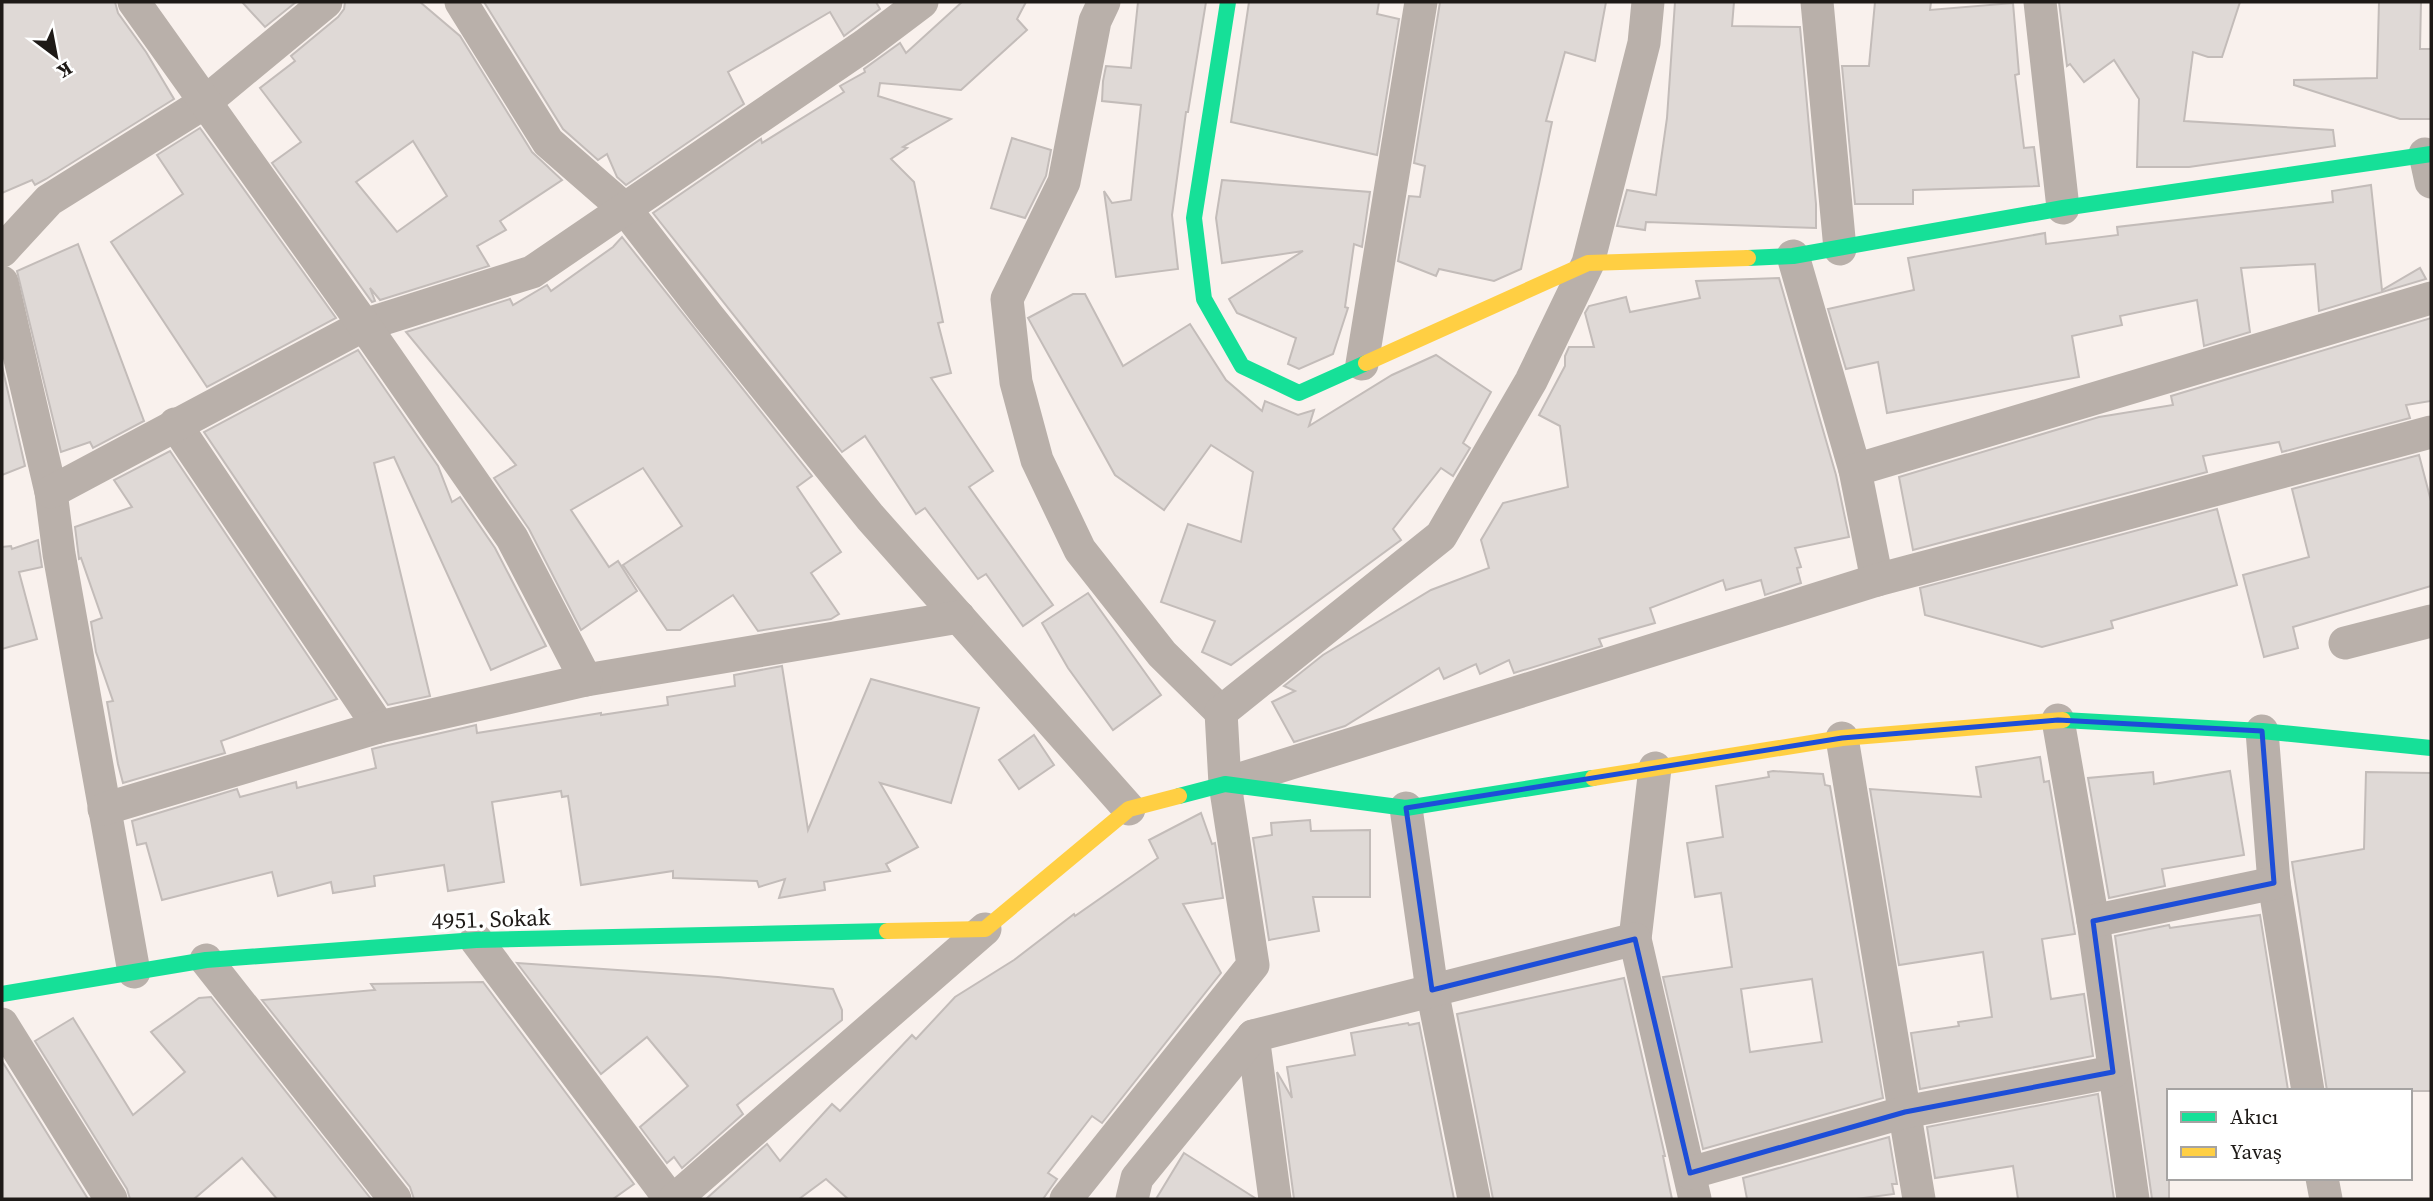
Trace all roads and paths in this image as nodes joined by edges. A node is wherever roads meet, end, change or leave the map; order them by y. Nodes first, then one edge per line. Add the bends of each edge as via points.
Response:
1 (134, 2) edge
2 (327, 2) edge
3 (461, 2) edge
4 (922, 2) edge
5 (1104, 2) edge
6 (1228, 2) edge
7 (1421, 2) edge
8 (1648, 2) edge
9 (1817, 2) edge
10 (2040, 2) edge
11 (204, 103) junction
12 (2429, 164) edge
13 (2063, 208) junction
14 (626, 210) junction
15 (1840, 249) junction
16 (2, 251) edge
17 (1793, 256) junction
18 (1588, 263) junction
19 (2, 282) edge
20 (2431, 298) edge
21 (364, 325) junction
22 (1362, 364) junction
23 (176, 424) junction
24 (2431, 432) edge
25 (1855, 470) junction
26 (51, 492) junction
27 (1877, 580) junction
28 (959, 617) junction
29 (2431, 621) edge
30 (2345, 643) dead end
31 (586, 680) junction
32 (1221, 712) junction
33 (2058, 720) junction
34 (379, 727) junction
35 (2262, 731) junction
36 (1842, 738) junction
37 (2431, 748) edge
38 (1656, 768) junction
39 (1225, 784) junction
40 (1129, 808) junction
41 (1406, 808) junction
42 (104, 809) junction
43 (2274, 883) junction
44 (2093, 921) junction
45 (985, 929) junction
46 (476, 940) junction
47 (1635, 940) junction
48 (206, 960) junction
49 (134, 972) junction
50 (1432, 990) junction
51 (2, 994) edge
52 (2, 1024) edge
53 (1253, 1036) junction
54 (2113, 1072) junction
55 (2308, 1089) edge
56 (1906, 1112) junction
57 (2322, 1180) edge
58 (1693, 1186) edge
59 (111, 1199) edge
60 (395, 1199) edge
61 (673, 1199) edge
62 (1066, 1199) edge
63 (1132, 1199) edge
64 (1275, 1199) edge
65 (1474, 1199) edge
66 (1919, 1199) edge
67 (2133, 1199) edge
68 (2326, 1199) edge

1 - 11 street
2 - 11 street
3 - 14 street via 548,142
4 - 14 street
5 - 32 street via 1095,21 1064,182 1007,299 1016,382 1037,460 1080,550 1162,654
6 - 22 main road via 1194,218 1204,299 1242,366 1299,393
7 - 22 street
8 - 18 street via 1644,43
9 - 15 street
10 - 13 street
11 - 16 street via 49,200
11 - 21 street
12 - 13 main road
13 - 15 main road
14 - 21 street via 532,272
14 - 28 street via 870,517
15 - 17 main road
17 - 18 main road
17 - 25 street
18 - 22 main road
18 - 32 street via 1531,381 1441,536
19 - 26 street
20 - 25 street
21 - 23 street
21 - 31 street via 512,538
23 - 26 street
23 - 34 street
24 - 27 street
25 - 27 street
26 - 42 street
27 - 39 street
28 - 31 street
28 - 40 street
29 - 30 street
31 - 34 street
32 - 39 street
33 - 35 main road
33 - 36 main road
33 - 44 street
34 - 42 street
35 - 37 main road
35 - 43 street
36 - 38 main road
36 - 56 street
38 - 41 main road
38 - 47 street
39 - 40 main road
39 - 41 main road
39 - 62 street via 1253,965
40 - 45 main road
41 - 50 street
42 - 49 street
43 - 44 street
43 - 55 street
44 - 54 street
45 - 46 main road, 4951. Sokak
45 - 61 street
46 - 48 main road, 4951. Sokak
46 - 61 street
47 - 50 street
47 - 58 street
48 - 49 main road, 4951. Sokak
48 - 60 street
49 - 51 main road, 4951. Sokak
50 - 53 street
50 - 65 street
52 - 59 street
53 - 63 street via 1137,1178
53 - 64 street
54 - 56 street
54 - 67 street
56 - 58 street
56 - 66 street
57 - 68 street

